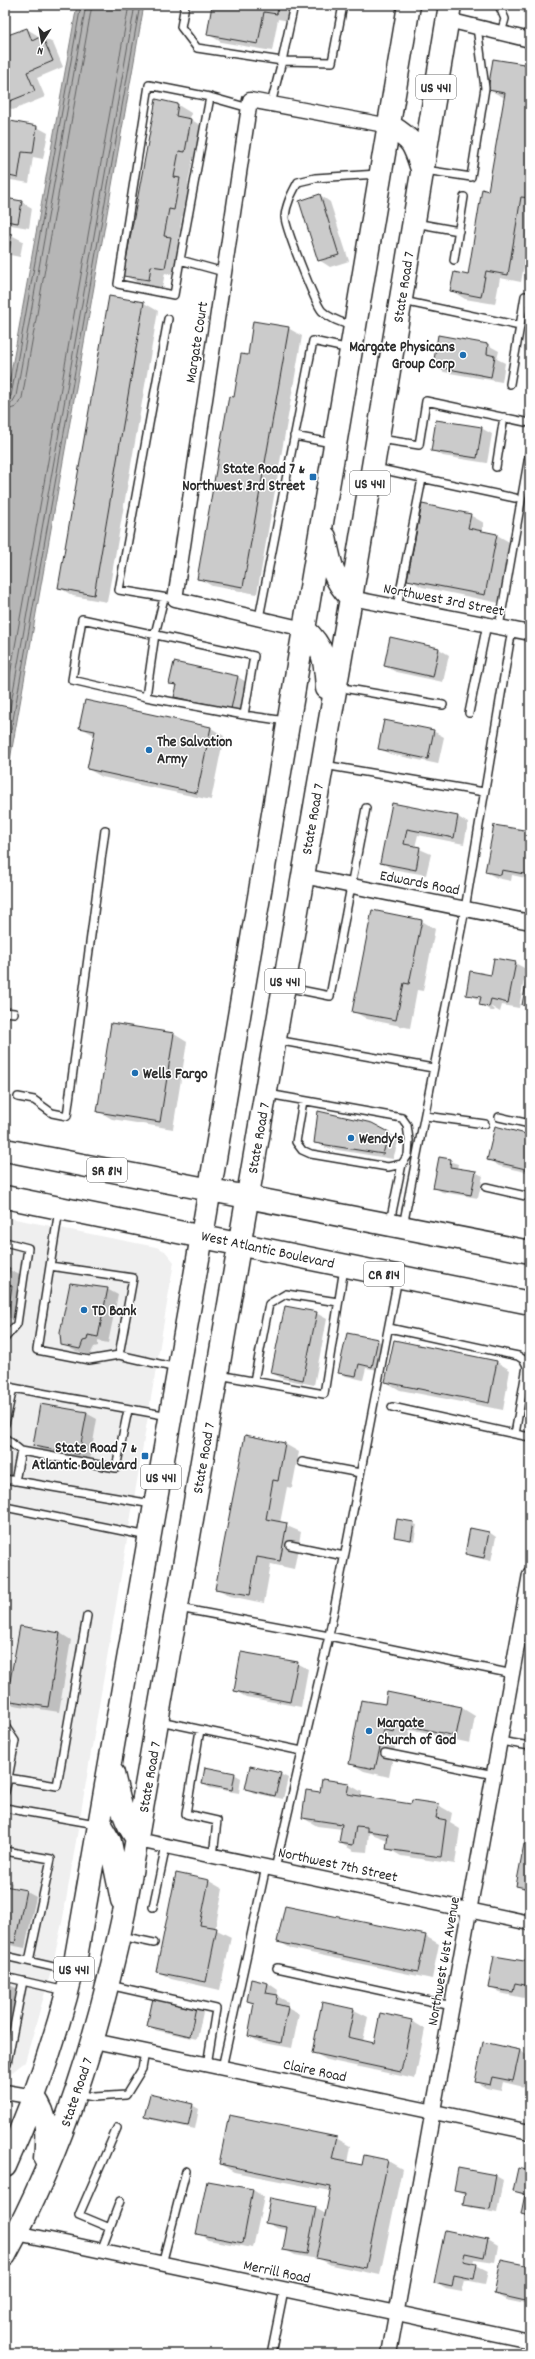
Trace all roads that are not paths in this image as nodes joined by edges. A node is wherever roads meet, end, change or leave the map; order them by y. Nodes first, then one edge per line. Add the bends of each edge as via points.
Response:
1 (185, 5) edge
2 (294, 5) edge
3 (343, 5) edge
4 (410, 5) edge
5 (499, 5) edge
6 (449, 13) edge
7 (477, 27) junction
8 (501, 33) junction
9 (530, 40) edge
10 (282, 61) junction
11 (210, 97) junction
12 (271, 104) junction
13 (249, 108) junction
14 (390, 126) junction
15 (422, 170) junction
16 (382, 174) junction
17 (464, 197) dead end
18 (414, 223) junction
19 (459, 231) junction
20 (180, 260) junction
21 (454, 260) dead end
22 (224, 272) junction
23 (525, 296) dead end
24 (401, 301) junction
25 (168, 318) dead end
26 (520, 326) junction
27 (356, 328) junction
28 (352, 350) junction
29 (510, 384) dead end
30 (504, 417) junction
31 (530, 423) edge
32 (294, 436) junction
33 (378, 438) junction
34 (336, 444) junction
35 (530, 450) edge
36 (496, 467) dead end
37 (373, 468) junction
38 (422, 479) junction
39 (515, 498) dead end
40 (323, 524) junction
41 (170, 598) junction
42 (351, 598) junction
43 (397, 607) junction
44 (259, 618) junction
45 (499, 627) junction
46 (304, 628) junction
47 (530, 632) edge
48 (155, 634) junction
49 (335, 687) junction
50 (146, 697) junction
51 (443, 705) dead end
52 (469, 713) dead end
53 (244, 715) junction
54 (329, 717) junction
55 (288, 721) junction
56 (321, 765) junction
57 (484, 792) junction
58 (366, 808) dead end
59 (105, 830) dead end
60 (303, 876) junction
61 (352, 886) junction
62 (465, 909) junction
63 (530, 922) edge
64 (284, 987) junction
65 (5, 1012) edge
66 (14, 1014) dead end
67 (275, 1040) junction
68 (433, 1068) junction
69 (266, 1094) junction
70 (18, 1096) dead end
71 (303, 1101) junction
72 (426, 1116) junction
73 (499, 1117) dead end
74 (485, 1124) dead end
75 (530, 1124) edge
76 (5, 1150) edge
77 (402, 1164) junction
78 (486, 1186) dead end
79 (209, 1190) junction
80 (5, 1197) edge
81 (248, 1197) junction
82 (530, 1197) edge
83 (59, 1207) junction
84 (396, 1226) junction
85 (202, 1236) junction
86 (5, 1242) edge
87 (239, 1244) junction
88 (530, 1252) edge
89 (50, 1266) junction
90 (344, 1266) junction
91 (398, 1276) junction
92 (338, 1302) junction
93 (530, 1303) edge
94 (389, 1328) junction
95 (5, 1338) edge
96 (119, 1355) junction
97 (179, 1368) junction
98 (217, 1374) junction
99 (254, 1381) junction
100 (5, 1384) edge
101 (13, 1388) junction
102 (392, 1407) dead end
103 (128, 1410) junction
104 (171, 1416) junction
105 (5, 1424) edge
106 (515, 1434) junction
107 (530, 1437) edge
108 (5, 1438) edge
109 (21, 1451) junction
110 (302, 1462) dead end
111 (360, 1473) junction
112 (5, 1479) edge
113 (15, 1481) junction
114 (156, 1505) junction
115 (5, 1507) edge
116 (150, 1536) junction
117 (290, 1545) dead end
118 (344, 1556) junction
119 (530, 1574) edge
120 (178, 1607) junction
121 (87, 1616) dead end
122 (329, 1636) junction
123 (524, 1640) edge
124 (513, 1674) junction
125 (159, 1720) junction
126 (5, 1726) edge
127 (200, 1730) junction
128 (500, 1741) junction
129 (530, 1746) edge
130 (302, 1751) junction
131 (385, 1753) dead end
132 (111, 1763) junction
133 (494, 1775) junction
134 (8, 1778) junction
135 (5, 1792) edge
136 (5, 1808) edge
137 (100, 1825) junction
138 (138, 1840) junction
139 (166, 1846) junction
140 (5, 1851) edge
141 (213, 1856) junction
142 (270, 1868) junction
143 (153, 1907) dead end
144 (469, 1909) junction
145 (124, 1913) junction
146 (530, 1922) edge
147 (120, 1936) junction
148 (154, 1943) dead end
149 (5, 1956) edge
150 (29, 1961) junction
151 (277, 1968) dead end
152 (5, 1977) edge
153 (23, 1981) junction
154 (70, 1983) junction
155 (109, 1985) junction
156 (452, 2006) junction
157 (94, 2041) junction
158 (145, 2052) junction
159 (5, 2063) edge
160 (206, 2065) junction
161 (222, 2068) junction
162 (5, 2092) edge
163 (77, 2094) junction
164 (34, 2097) junction
165 (434, 2112) junction
166 (117, 2128) dead end
167 (530, 2132) edge
168 (6, 2161) edge
169 (186, 2171) dead end
170 (44, 2176) junction
171 (120, 2201) dead end
172 (110, 2228) junction
173 (17, 2233) junction
174 (101, 2251) junction
175 (5, 2255) edge
176 (162, 2264) junction
177 (284, 2290) junction
178 (397, 2314) junction
179 (530, 2341) edge
180 (271, 2354) edge
181 (390, 2354) edge

1 - 10 lane via 181,27 197,48
2 - 10 lane
3 - 10 lane via 332,62
4 - 14 main road, US 441
5 - 8 lane via 504,19
6 - 7 street
6 - 15 main road, State Road 7 / US 441
7 - 8 street
7 - 15 lane via 486,88 471,178
8 - 9 street
10 - 12 lane
11 - 13 lane
11 - 20 lane
11 - 20 lane via 149,85 118,284 174,295
12 - 13 street via 250,100
12 - 14 street
13 - 22 street, Margate Court
14 - 15 main road via 414,144
14 - 16 main road, US 441
15 - 18 main road, State Road 7 / US 441
16 - 27 main road, US 441
16 - 27 lane via 315,178 298,182 289,197 285,218 314,298 322,310 333,319
17 - 19 lane
18 - 19 lane
18 - 24 main road, State Road 7 / US 441
19 - 21 lane
20 - 22 lane
22 - 41 street, Margate Court
23 - 26 lane
24 - 26 lane
24 - 33 main road, State Road 7 / US 441
25 - 41 lane via 119,590
26 - 29 lane
27 - 28 main road, US 441
28 - 32 lane via 313,341
28 - 34 main road, US 441
30 - 31 lane
30 - 33 lane via 426,401 419,445
30 - 36 lane
32 - 34 lane
32 - 44 lane
33 - 37 main road, State Road 7 / US 441
34 - 40 main road, US 441
35 - 45 lane
37 - 38 lane
37 - 42 main road, State Road 7 / US 441
38 - 39 lane
38 - 43 lane
40 - 42 main road via 332,571 340,587
40 - 46 main road, US 441
41 - 44 street
41 - 48 lane
42 - 43 street, Northwest 3rd Street
42 - 49 main road, State Road 7 / US 441
43 - 45 street, Northwest 3rd Street
44 - 46 street
45 - 47 street, Northwest 3rd Street
45 - 52 lane
45 - 57 lane
46 - 54 main road via 316,640 324,657
46 - 55 main road, US 441
48 - 50 lane
48 - 50 lane via 82,619 72,680
48 - 53 lane via 254,656
49 - 51 lane
49 - 54 main road, State Road 7 / US 441
50 - 53 lane
53 - 55 lane
54 - 56 main road, State Road 7 / US 441
55 - 79 main road, US 441
56 - 57 lane
56 - 60 main road, State Road 7 / US 441
57 - 62 lane
58 - 61 lane
59 - 70 lane via 67,1116 52,1114 34,1100
60 - 61 street, Edwards Road
60 - 64 main road, State Road 7 / US 441
61 - 62 street, Edwards Road
61 - 64 lane via 330,996
62 - 63 street, Edwards Road
62 - 68 lane
64 - 67 main road, State Road 7 / US 441
65 - 66 lane
67 - 68 lane
67 - 69 main road, State Road 7 / US 441
68 - 72 lane
69 - 71 lane
69 - 81 main road, State Road 7 / US 441
71 - 77 lane via 402,1118 407,1125 409,1140 408,1155
71 - 77 lane via 296,1142 302,1150 311,1154 388,1167
72 - 74 lane
72 - 84 lane
73 - 75 lane
76 - 79 main road, SR 814
77 - 84 lane
78 - 82 lane
79 - 81 main road, SR 814
79 - 85 main road, US 441
80 - 83 main road, West Atlantic Boulevard
81 - 84 main road
81 - 87 main road, State Road 7 / US 441
83 - 85 main road, West Atlantic Boulevard
83 - 89 lane
84 - 88 main road
85 - 87 main road, West Atlantic Boulevard
85 - 97 main road, US 441
86 - 95 lane via 28,1248 17,1324
87 - 90 main road, West Atlantic Boulevard / CR 814
87 - 98 main road, State Road 7 / US 441
89 - 96 lane via 133,1278
89 - 96 lane via 37,1350 89,1360
90 - 91 main road, West Atlantic Boulevard / CR 814
90 - 92 lane
91 - 93 main road, West Atlantic Boulevard / CR 814
91 - 94 lane
92 - 99 lane via 286,1294 269,1304
92 - 99 lane via 324,1394
94 - 106 lane via 518,1356 524,1360 526,1366
94 - 111 lane
96 - 97 lane
97 - 104 main road, US 441
98 - 99 lane
98 - 120 main road, State Road 7 / US 441
100 - 101 lane
101 - 103 lane
101 - 105 lane
102 - 106 lane
103 - 104 lane
103 - 109 lane via 116,1468
104 - 114 main road, US 441
106 - 107 lane
108 - 109 lane
109 - 113 lane
110 - 111 lane
111 - 118 lane
112 - 113 lane
113 - 114 lane
114 - 116 main road, US 441
115 - 116 lane
116 - 132 main road, US 441
117 - 118 lane
118 - 122 lane
119 - 123 street, Northwest 61st Avenue
120 - 122 lane
120 - 125 main road, State Road 7 / US 441
121 - 134 lane via 57,1786
122 - 124 lane
122 - 130 lane
123 - 124 street, Northwest 61st Avenue
124 - 128 street, Northwest 61st Avenue
125 - 127 lane
125 - 138 main road, State Road 7 / US 441
126 - 134 lane via 15,1742
127 - 130 lane
127 - 141 lane via 186,1814 217,1821
128 - 129 lane
128 - 133 street, Northwest 61st Avenue
130 - 142 lane
131 - 133 lane
132 - 137 main road, US 441
132 - 138 main road via 121,1808 128,1826
133 - 144 street, Northwest 61st Avenue
134 - 135 lane
136 - 137 lane
137 - 145 main road via 110,1842 116,1862
137 - 154 main road, US 441
138 - 139 street, Northwest 7th Street
138 - 145 main road, State Road 7 / US 441
139 - 141 street, Northwest 7th Street
139 - 143 lane
140 - 150 lane via 51,1859
141 - 142 street, Northwest 7th Street
142 - 144 street, Northwest 7th Street
142 - 161 lane
144 - 146 street, Northwest 7th Street
144 - 156 street, Northwest 61st Avenue
145 - 147 main road, State Road 7 / US 441
147 - 148 lane
147 - 155 main road, State Road 7 / US 441
149 - 150 lane
150 - 154 lane
151 - 156 lane
152 - 153 lane
153 - 154 lane
153 - 159 lane
154 - 164 main road, US 441 via 48,2060
155 - 157 main road, State Road 7 / US 441
155 - 160 lane via 216,2009
156 - 165 street, Northwest 61st Avenue
157 - 158 street, Claire Road
157 - 163 main road, State Road 7 / US 441
158 - 160 street, Claire Road
158 - 163 lane via 142,2069 126,2095 94,2097
160 - 161 street, Claire Road
161 - 165 street, Claire Road
162 - 164 street
163 - 170 main road, State Road 7 / US 441
164 - 168 main road, US 441
164 - 170 main road via 42,2108 47,2126
165 - 167 street, Claire Road
165 - 178 street, Northwest 61st Avenue
166 - 172 lane via 79,2215
169 - 176 lane
170 - 173 main road, State Road 7 / US 441
171 - 172 lane
172 - 174 lane
173 - 174 street, Merrill Road
173 - 175 main road, State Road 7 / US 441
174 - 176 street, Merrill Road
176 - 177 street, Merrill Road
177 - 178 street, Merrill Road
177 - 180 lane
178 - 179 street, Merrill Road
178 - 181 street, Northwest 61st Avenue

